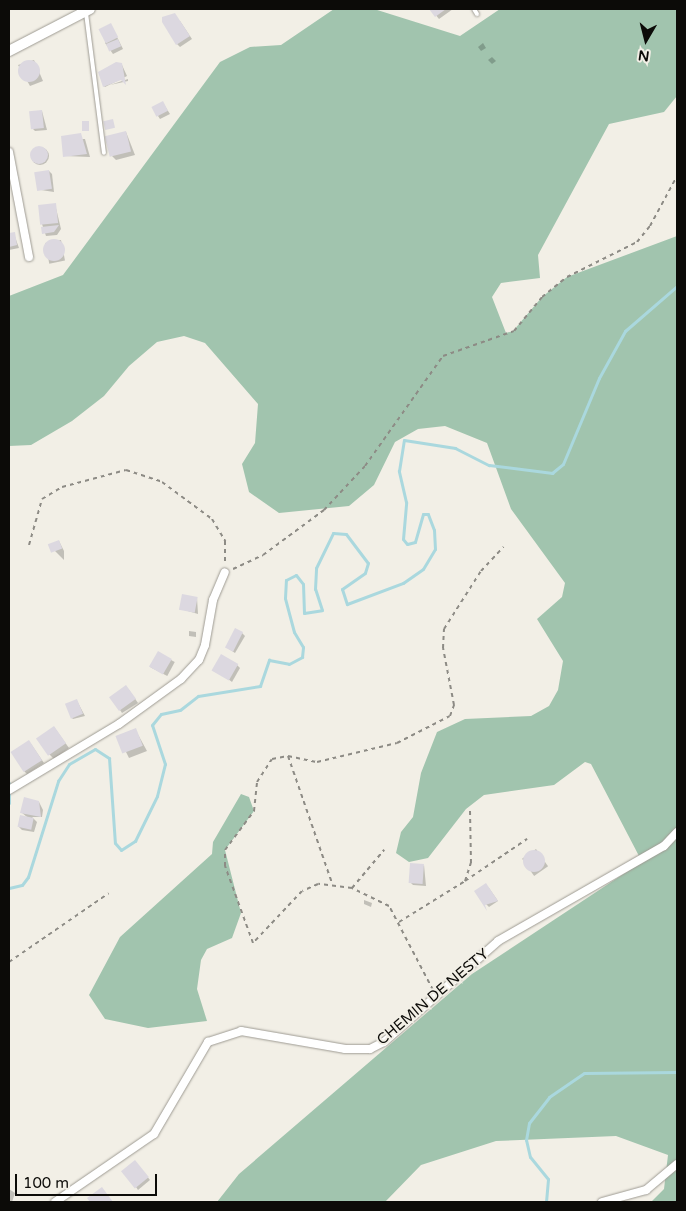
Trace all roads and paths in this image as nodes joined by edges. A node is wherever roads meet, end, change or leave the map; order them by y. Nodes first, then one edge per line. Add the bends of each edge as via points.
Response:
1 (474, 9) edge
2 (88, 10) edge
3 (477, 14) dead end
4 (9, 51) edge
5 (9, 152) edge
6 (104, 153) dead end
7 (677, 176) edge
8 (29, 257) dead end
9 (30, 545) dead end
10 (502, 547) dead end
11 (225, 572) junction
12 (288, 756) junction
13 (9, 790) edge
14 (470, 811) dead end
15 (677, 832) edge
16 (527, 839) dead end
17 (384, 850) dead end
18 (465, 882) junction
19 (332, 884) junction
20 (352, 888) junction
21 (109, 893) dead end
22 (399, 922) junction
23 (9, 962) edge
24 (435, 994) junction
25 (677, 1164) edge
26 (55, 1202) edge
27 (602, 1202) edge

1 - 3 lane
2 - 4 street
2 - 6 lane
5 - 8 street
7 - 11 path via 650,226 637,242 567,277 542,297 514,331 443,356 366,466 324,510 263,555
9 - 11 path via 42,499 62,487 126,470 162,482 212,519 225,541
10 - 12 path via 481,571 444,629 444,655 454,705 450,716 397,743 317,762
11 - 13 street via 213,600 206,645 187,673 119,724
12 - 19 path
12 - 19 path via 272,759 263,767 254,811 224,850 225,866 250,941 255,943 292,898 318,884
14 - 18 path via 470,863
15 - 24 street, CHEMIN DE NESTY via 664,846 498,941
16 - 18 path
17 - 20 path
18 - 22 path
19 - 20 path
20 - 22 path via 389,906
21 - 23 path
22 - 24 path
24 - 26 street, CHEMIN DE NESTY via 384,1042 370,1049 345,1049 241,1031 208,1042 154,1134
25 - 27 street via 646,1190

